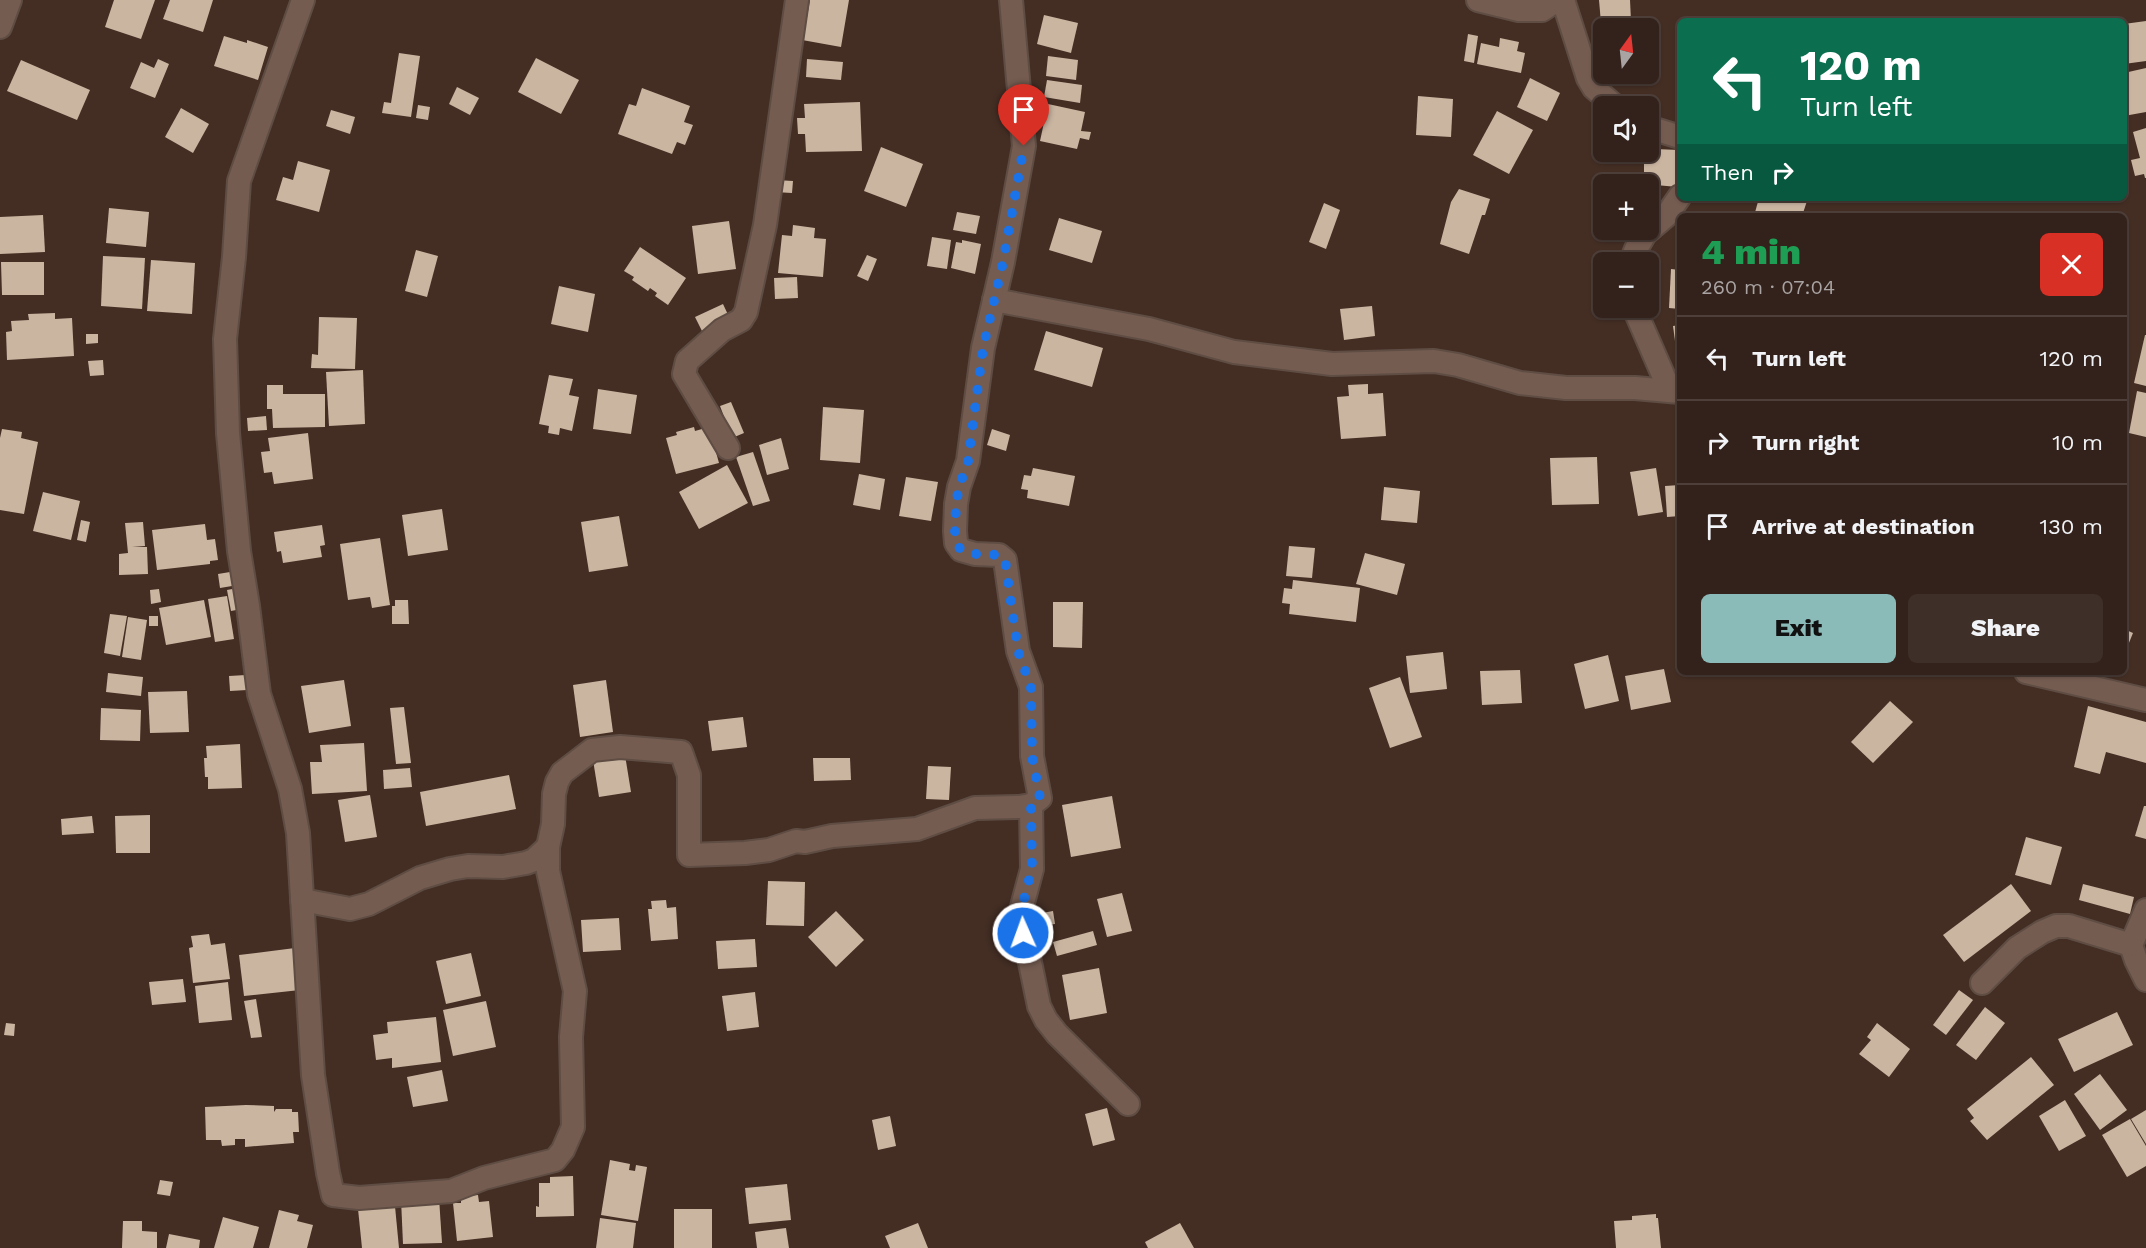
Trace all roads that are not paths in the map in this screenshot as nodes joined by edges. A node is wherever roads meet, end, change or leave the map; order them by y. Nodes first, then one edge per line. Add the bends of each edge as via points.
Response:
1 (10, 0) edge
2 (303, 0) edge
3 (796, 0) edge
4 (1011, 0) edge
5 (1478, 0) edge
6 (1557, 0) edge
7 (1563, 0) edge
8 (0, 27) edge
9 (1604, 96) edge
10 (1659, 130) edge
11 (1677, 136) edge
12 (1677, 200) edge
13 (1635, 252) edge
14 (994, 300) junction
15 (1639, 318) edge
16 (1675, 392) edge
17 (728, 448) dead end
18 (2039, 675) edge
19 (2146, 700) edge
20 (1031, 805) junction
21 (548, 847) junction
22 (503, 867) junction
23 (552, 889) junction
24 (302, 900) junction
25 (2146, 910) edge
26 (2131, 945) junction
27 (2146, 980) edge
28 (1982, 983) dead end
29 (1128, 1104) dead end

1 - 8 street
2 - 24 street via 239,181 225,339 239,551 259,694 290,789 298,833
3 - 17 street via 765,225 746,312 684,366 684,374
4 - 14 street via 1024,146
5 - 6 street via 1519,10 1542,10
7 - 9 street via 1588,78
10 - 11 street
12 - 13 street via 1645,234
14 - 16 street via 1149,329 1234,352 1332,364 1434,361 1532,384
14 - 20 street via 983,348 968,461 956,504 956,543 961,550 999,555 1005,560 1018,651 1031,687 1032,756 1040,798
15 - 16 street
18 - 19 street
20 - 21 street via 975,808 917,829 796,841 745,853 689,855 689,775 681,752 620,747 592,750 562,773 554,794
20 - 29 street via 1032,869 1020,914 1039,1006 1057,1034
21 - 22 street via 534,860
21 - 23 street
22 - 23 street
22 - 24 street via 450,869 350,909
23 - 24 street via 575,991 571,1037 573,1127 563,1150 555,1160 484,1178 451,1191 359,1198 333,1195 328,1173 313,1075
25 - 26 street
26 - 27 street
26 - 28 street via 2069,926 2056,926 2017,948

